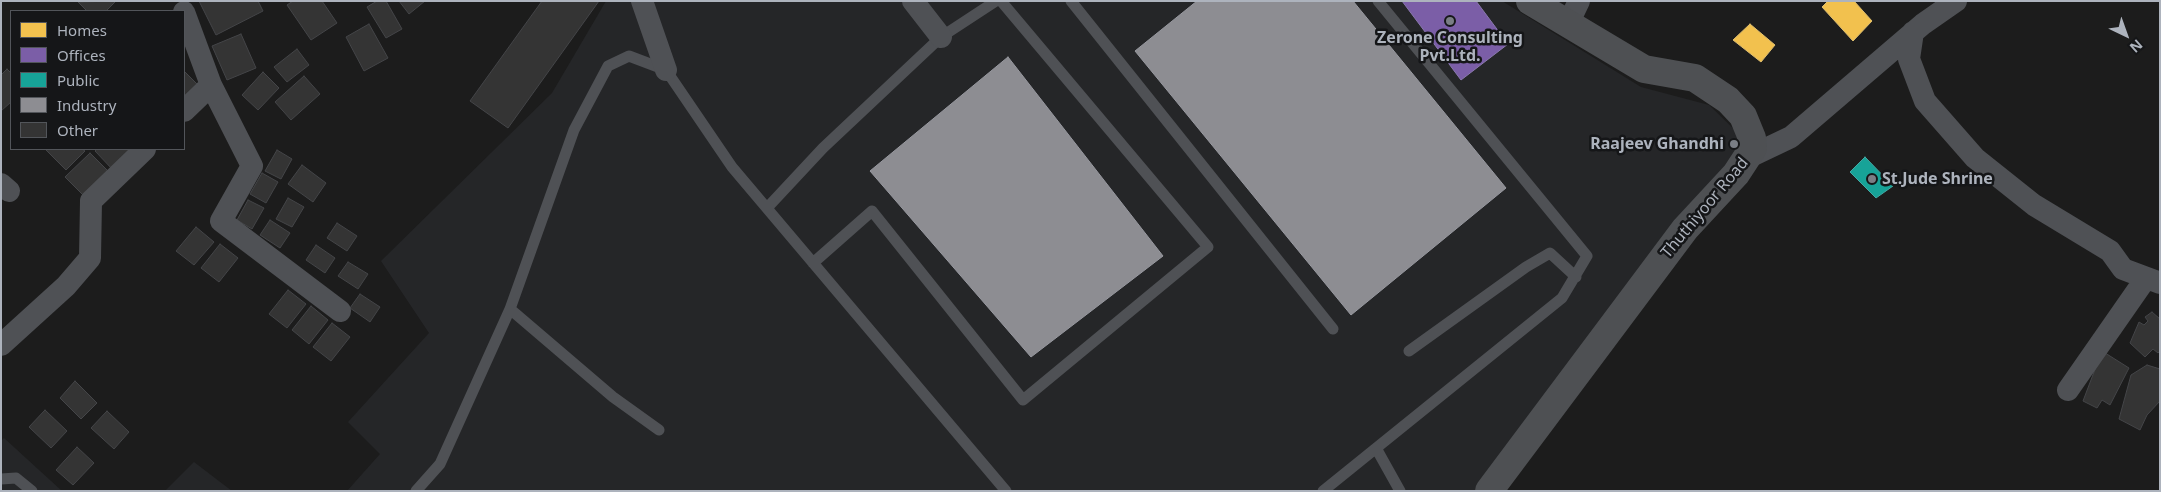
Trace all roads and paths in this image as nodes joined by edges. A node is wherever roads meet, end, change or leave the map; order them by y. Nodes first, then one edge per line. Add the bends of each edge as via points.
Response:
1 (642, 1) edge
2 (913, 1) edge
3 (996, 1) edge
4 (1001, 1) edge
5 (1071, 1) edge
6 (1378, 1) edge
7 (1530, 1) edge
8 (1956, 1) edge
9 (1574, 12) edge
10 (185, 14) edge
11 (1913, 32) junction
12 (941, 36) junction
13 (666, 70) junction
14 (211, 85) junction
15 (185, 110) edge
16 (144, 150) edge
17 (1749, 157) junction
18 (767, 208) junction
19 (813, 263) junction
20 (1576, 278) junction
21 (2153, 280) edge
22 (510, 309) junction
23 (340, 310) dead end
24 (1333, 330) dead end
25 (1, 345) edge
26 (1409, 351) dead end
27 (2068, 390) dead end
28 (659, 430) dead end
29 (1376, 448) junction
30 (1, 479) edge
31 (32, 491) edge
32 (416, 491) edge
33 (1006, 491) edge
34 (1324, 491) edge
35 (1400, 491) edge
36 (1489, 491) edge

1 - 13 street
2 - 12 street
3 - 12 lane
4 - 19 lane via 1208,247 1023,400 872,211
5 - 24 lane
6 - 20 lane via 1587,256
7 - 9 street, Thuthiyoor Road
8 - 11 street
9 - 17 street, Thuthiyoor Road via 1644,69 1694,78 1728,100 1743,116 1752,138 1753,148
10 - 14 street
11 - 17 street via 1791,137
11 - 21 street via 1910,59 1926,101 1975,158 2034,206 2110,251 2123,269
12 - 18 lane via 823,148
13 - 18 lane via 732,167
13 - 22 lane via 629,56 608,66 574,130
14 - 15 street
14 - 23 street via 252,166 222,221
16 - 25 street via 91,201 90,258 66,286
17 - 36 street, Thuthiyoor Road via 1685,229
18 - 19 lane
19 - 33 lane
20 - 26 lane via 1550,253 1526,266
20 - 29 lane via 1562,298
21 - 27 street
22 - 28 lane via 613,397
22 - 32 lane via 440,464
29 - 34 lane
29 - 35 lane
30 - 31 lane via 16,478

